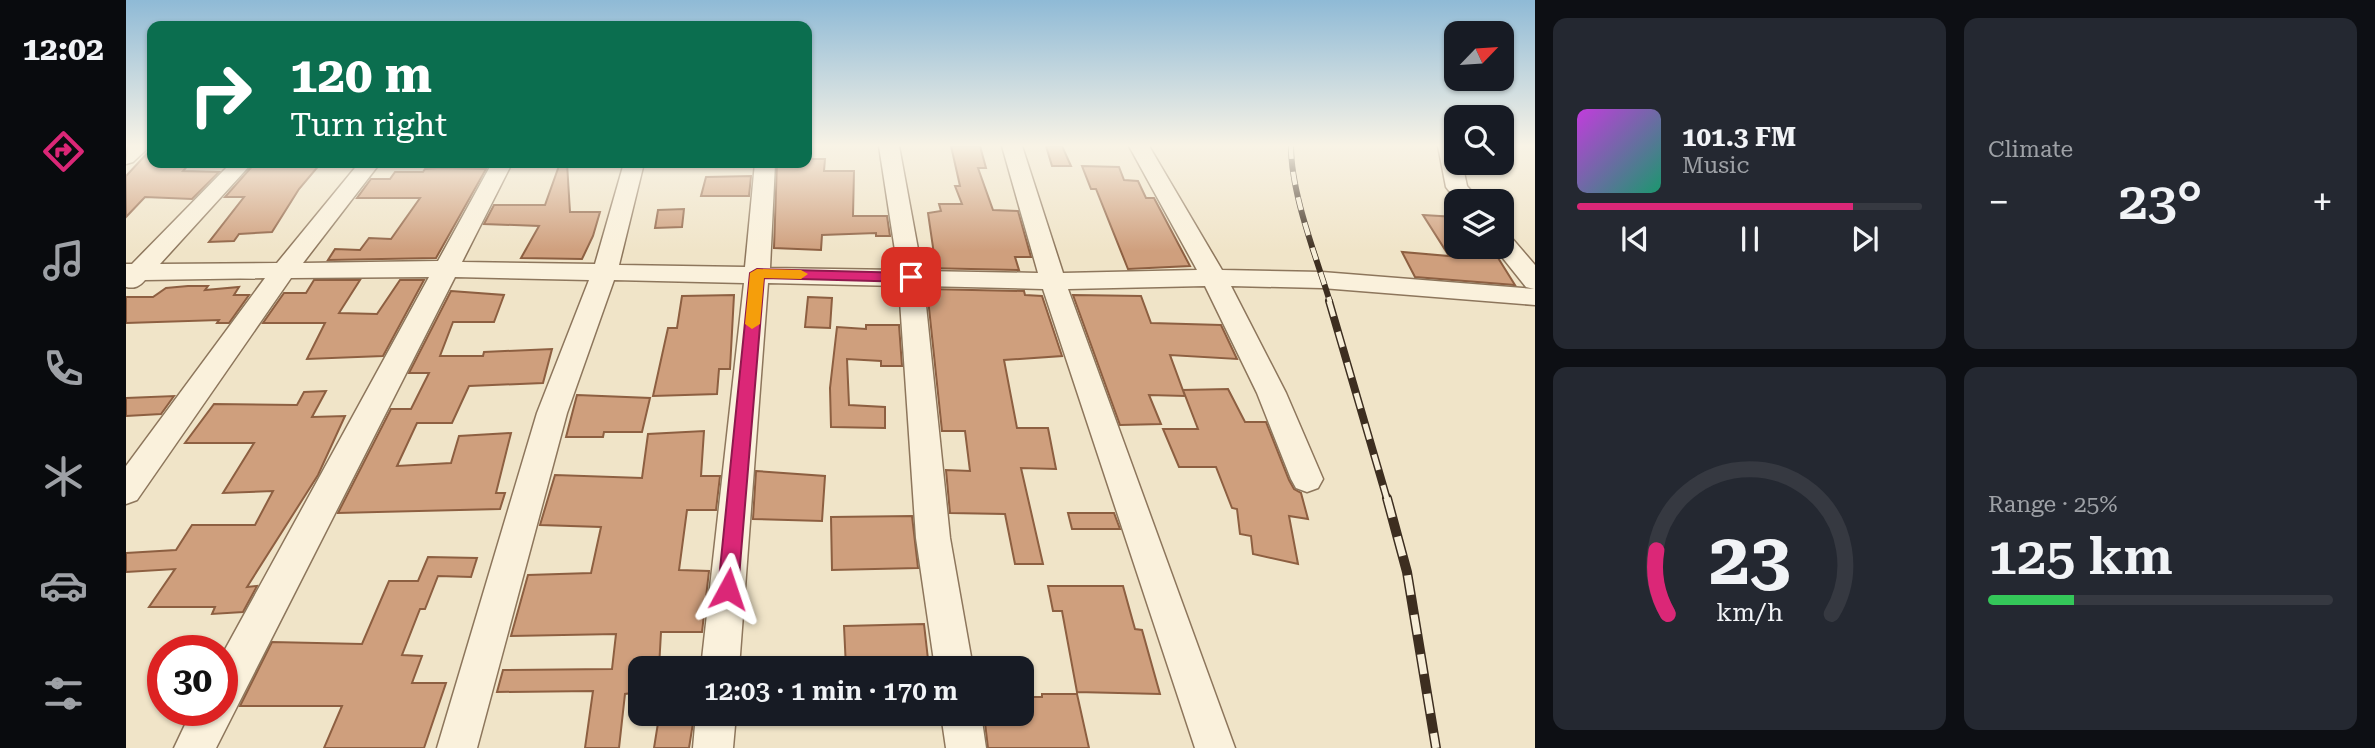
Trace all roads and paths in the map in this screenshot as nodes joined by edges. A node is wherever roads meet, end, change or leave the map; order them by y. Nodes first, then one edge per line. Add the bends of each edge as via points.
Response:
1 (224, 181) edge
2 (356, 181) edge
3 (493, 181) edge
4 (629, 181) edge
5 (764, 181) edge
6 (896, 181) edge
7 (1023, 181) edge
8 (1159, 181) edge
9 (1514, 256) edge
10 (285, 269) junction
11 (447, 269) junction
12 (605, 271) junction
13 (757, 273) junction
14 (130, 276) edge
15 (911, 277) junction
16 (1215, 278) junction
17 (1053, 281) junction
18 (1535, 281) edge
19 (1535, 298) edge
20 (1307, 479) dead end
21 (130, 481) edge
22 (721, 656) edge
23 (952, 656) edge
24 (238, 665) edge
25 (206, 726) edge
26 (715, 726) edge
27 (963, 726) edge
28 (194, 748) edge
29 (457, 748) edge
30 (713, 748) edge
31 (966, 748) edge
32 (1215, 748) edge

1 - 14 street
2 - 10 street
3 - 11 street
4 - 12 street
5 - 13 street
6 - 15 street
7 - 17 street
8 - 16 street
9 - 18 street
10 - 11 street
10 - 14 street
10 - 21 street
11 - 12 street
11 - 24 street
12 - 13 street
12 - 29 street via 552,413
13 - 15 street
13 - 22 street
15 - 17 street
15 - 23 street via 933,538
16 - 17 street
16 - 19 street via 1322,280
16 - 20 street via 1285,419
17 - 32 street
25 - 28 street
26 - 30 street
27 - 31 street

